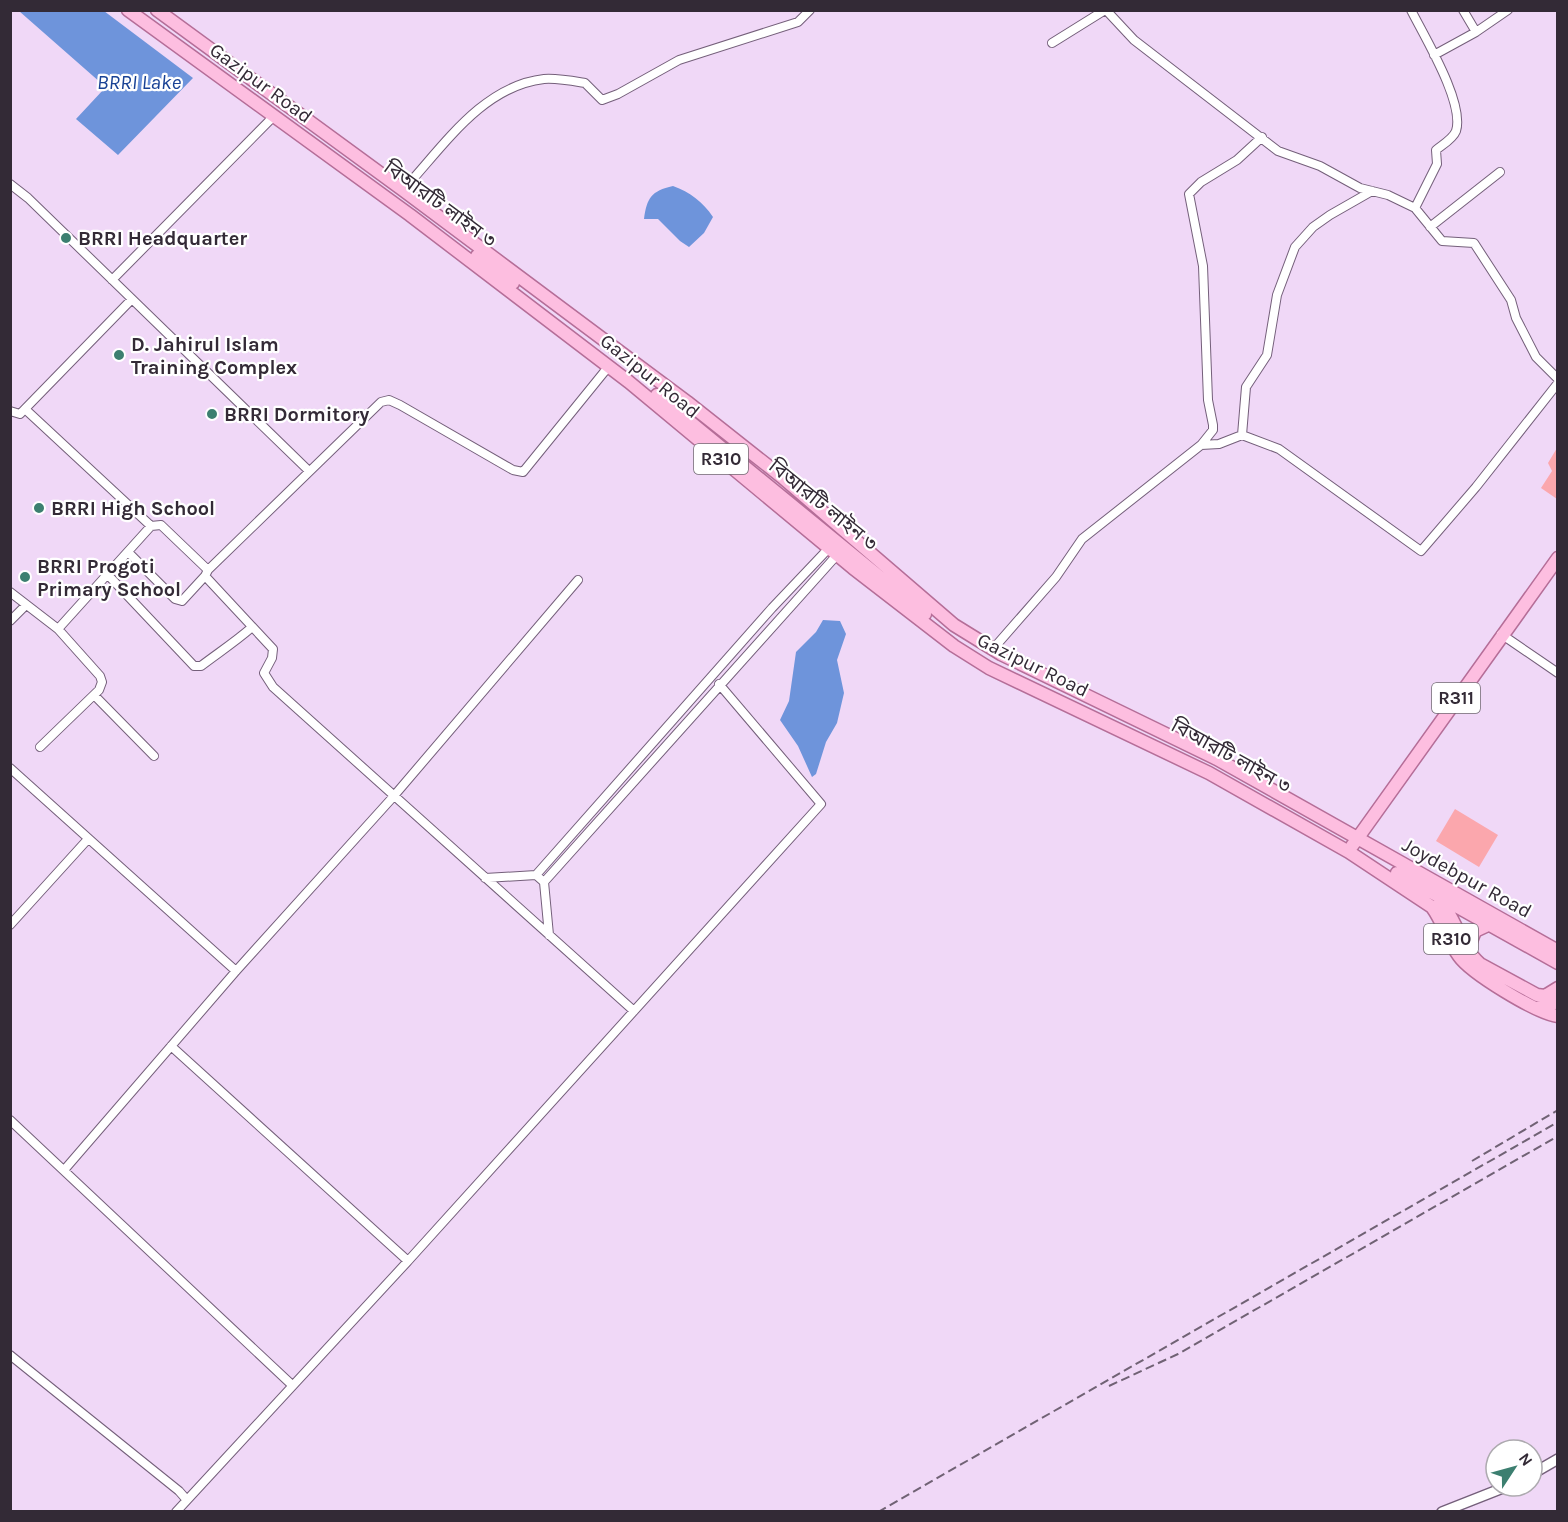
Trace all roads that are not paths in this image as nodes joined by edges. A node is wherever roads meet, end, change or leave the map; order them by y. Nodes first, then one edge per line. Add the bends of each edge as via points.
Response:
1 (128, 10) edge
2 (140, 10) edge
3 (158, 10) edge
4 (810, 10) edge
5 (1106, 10) edge
6 (1411, 10) edge
7 (1463, 10) edge
8 (1508, 10) edge
9 (1476, 32) junction
10 (1052, 44) dead end
11 (1434, 55) junction
12 (273, 117) junction
13 (1262, 137) junction
14 (1500, 172) dead end
15 (10, 184) edge
16 (403, 190) junction
17 (1372, 191) junction
18 (1415, 208) junction
19 (1430, 227) junction
20 (112, 280) junction
21 (132, 299) junction
22 (609, 366) junction
23 (1557, 380) edge
24 (25, 409) junction
25 (10, 411) edge
26 (1242, 435) junction
27 (1201, 445) junction
28 (309, 471) junction
29 (151, 526) junction
30 (833, 551) junction
31 (128, 552) junction
32 (1557, 558) edge
33 (206, 573) junction
34 (108, 575) junction
35 (578, 580) dead end
36 (10, 592) edge
37 (26, 605) junction
38 (10, 621) edge
39 (251, 628) junction
40 (58, 629) junction
41 (1501, 634) junction
42 (993, 650) junction
43 (1557, 673) edge
44 (719, 684) junction
45 (94, 695) junction
46 (40, 747) dead end
47 (154, 756) dead end
48 (10, 768) edge
49 (393, 797) junction
50 (88, 839) junction
51 (1352, 846) junction
52 (536, 875) junction
53 (485, 878) junction
54 (544, 882) junction
55 (1437, 897) junction
56 (1490, 924) junction
57 (10, 925) edge
58 (549, 935) junction
59 (1468, 949) junction
60 (1557, 951) edge
61 (1557, 963) edge
62 (236, 971) junction
63 (1557, 988) edge
64 (1557, 1002) edge
65 (1537, 1008) junction
66 (634, 1011) junction
67 (1557, 1016) edge
68 (171, 1046) junction
69 (10, 1120) edge
70 (65, 1169) junction
71 (408, 1261) junction
72 (10, 1355) edge
73 (292, 1385) junction
74 (1557, 1459) edge
75 (1544, 1467) edge
76 (1484, 1495) edge
77 (186, 1500) junction
78 (176, 1512) edge
79 (1442, 1512) edge

1 - 12 main road, Gazipur Road / R310
2 - 51 main road, বিআরটি লাইন ৩ via 494,268 687,418 970,648 1163,741
3 - 16 main road, Gazipur Road / R310
4 - 16 street via 798,22 679,60 602,100 585,83 545,79 505,89 486,101
5 - 10 street
5 - 13 street via 1134,40
6 - 11 street
7 - 9 street
8 - 9 street
9 - 11 street
11 - 18 street via 1455,105 1456,130 1436,150 1437,164
12 - 20 street
12 - 22 main road, Gazipur Road / R310 via 410,214
13 - 17 street via 1278,151
13 - 27 street via 1189,194 1203,266 1208,400 1213,425
14 - 19 street
15 - 20 street
16 - 42 main road, Gazipur Road / R310 via 695,409 782,477 954,625
17 - 18 street
17 - 26 street via 1313,227 1295,247 1277,295 1266,355 1246,387
18 - 19 street
19 - 23 street via 1442,241 1474,243 1511,300 1536,357
20 - 21 street
21 - 24 street
21 - 28 street
22 - 28 street via 523,472 389,400 381,402
22 - 30 main road, Gazipur Road / R310
23 - 26 street via 1476,487 1421,550 1279,449
24 - 25 street via 20,414
24 - 29 street
26 - 27 street via 1219,444
27 - 42 street via 1082,539 1056,577
28 - 33 street
29 - 31 street
29 - 33 street via 161,525
30 - 44 street
30 - 51 main road, Gazipur Road / R310 via 954,646 989,668 1161,748
30 - 52 street via 772,608
31 - 33 street via 175,599 182,601
31 - 34 street
32 - 41 main road, R311
33 - 39 street
34 - 39 street via 194,666 201,666 230,647
34 - 40 street
35 - 49 street
36 - 37 street
37 - 38 street
37 - 40 street
39 - 49 street via 273,649 264,673 273,687
40 - 45 street via 100,676 102,682
41 - 43 street
41 - 51 main road, R311
42 - 51 main road, Gazipur Road / R310 via 1217,759
44 - 54 street
44 - 66 street via 821,804
45 - 46 street
45 - 47 street
48 - 50 street
49 - 53 street
49 - 62 street
50 - 57 street
50 - 62 street
51 - 55 main road, বিআরটি লাইন ৩
51 - 60 main road, Joydebpur Road / R310
51 - 65 main road, Joydebpur Road / R310 via 1432,907 1467,967
52 - 53 street
52 - 54 street
53 - 58 street
54 - 58 street
55 - 56 main road, বিআরটি লাইন ৩
55 - 59 main road, বিআরটি লাইন ৩ via 1449,911
56 - 59 main road via 1475,931
56 - 61 main road, বিআরটি লাইন ৩
58 - 66 street
59 - 63 main road, বিআরটি লাইন ৩ via 1480,964 1537,995 1545,996
62 - 68 street
64 - 65 main road
65 - 67 main road, Joydebpur Road / R310
66 - 71 street
68 - 70 street
68 - 71 street
69 - 70 street
70 - 73 street
71 - 73 street
72 - 77 street
73 - 77 street
74 - 75 street
76 - 79 street
77 - 78 street

